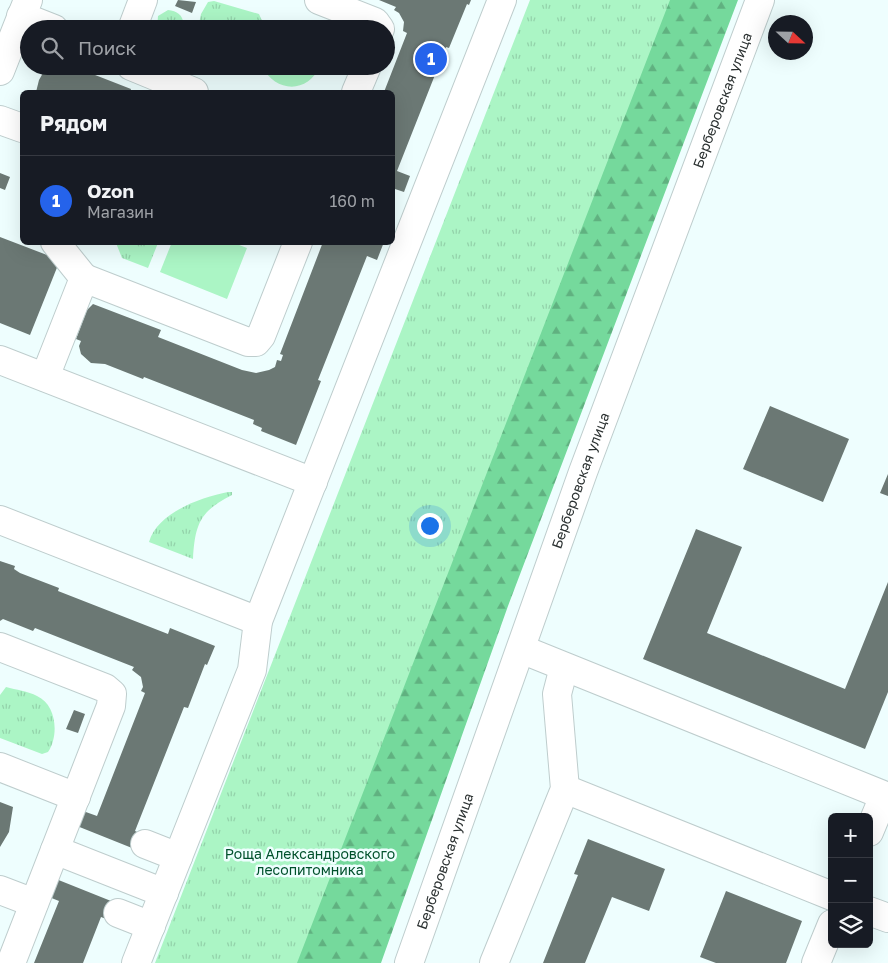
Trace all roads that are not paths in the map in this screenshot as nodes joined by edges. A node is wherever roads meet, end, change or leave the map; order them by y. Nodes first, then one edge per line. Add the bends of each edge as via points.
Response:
1 (143, 0) edge
2 (319, 0) edge
3 (502, 0) edge
4 (760, 0) edge
5 (25, 8) edge
6 (20, 20) edge
7 (42, 20) edge
8 (135, 20) edge
9 (371, 20) edge
10 (20, 21) edge
11 (0, 71) edge
12 (153, 75) edge
13 (363, 75) edge
14 (189, 90) edge
15 (357, 90) edge
16 (0, 120) edge
17 (20, 127) edge
18 (403, 219) edge
19 (395, 241) edge
20 (58, 245) edge
21 (297, 245) edge
22 (394, 245) edge
23 (84, 278) junction
24 (0, 360) edge
25 (46, 377) junction
26 (313, 482) junction
27 (0, 520) edge
28 (258, 621) junction
29 (0, 647) edge
30 (520, 649) junction
31 (564, 667) junction
32 (0, 767) edge
33 (565, 789) junction
34 (886, 796) edge
35 (76, 797) junction
36 (873, 824) edge
37 (145, 844) dead end
38 (55, 850) junction
39 (178, 857) junction
40 (0, 890) edge
41 (164, 893) junction
42 (828, 894) edge
43 (34, 903) junction
44 (873, 912) edge
45 (118, 914) dead end
46 (888, 918) edge
47 (151, 926) junction
48 (828, 934) edge
49 (11, 963) edge
50 (136, 963) edge
51 (409, 963) edge
52 (494, 963) edge
53 (816, 963) edge

1 - 8 street
2 - 9 street
3 - 18 street
4 - 30 street, Берберовская улица
5 - 6 street
5 - 7 street
10 - 11 street
12 - 14 street
13 - 15 street
16 - 17 street
18 - 19 street
20 - 23 street
21 - 23 street via 256,342 248,342
22 - 26 street
23 - 25 street
24 - 25 street
25 - 26 street
26 - 28 street
27 - 28 street
28 - 39 street via 252,670
29 - 35 street via 105,688 112,694 111,706
30 - 31 street
30 - 51 street, Берберовская улица
31 - 33 street via 557,694
31 - 34 street
32 - 35 street
33 - 42 street
33 - 52 street
34 - 36 street
35 - 38 street
37 - 39 street
38 - 41 street
38 - 43 street
39 - 41 street
40 - 43 street
41 - 47 street
43 - 49 street
44 - 46 street
45 - 47 street
47 - 50 street
48 - 53 street

